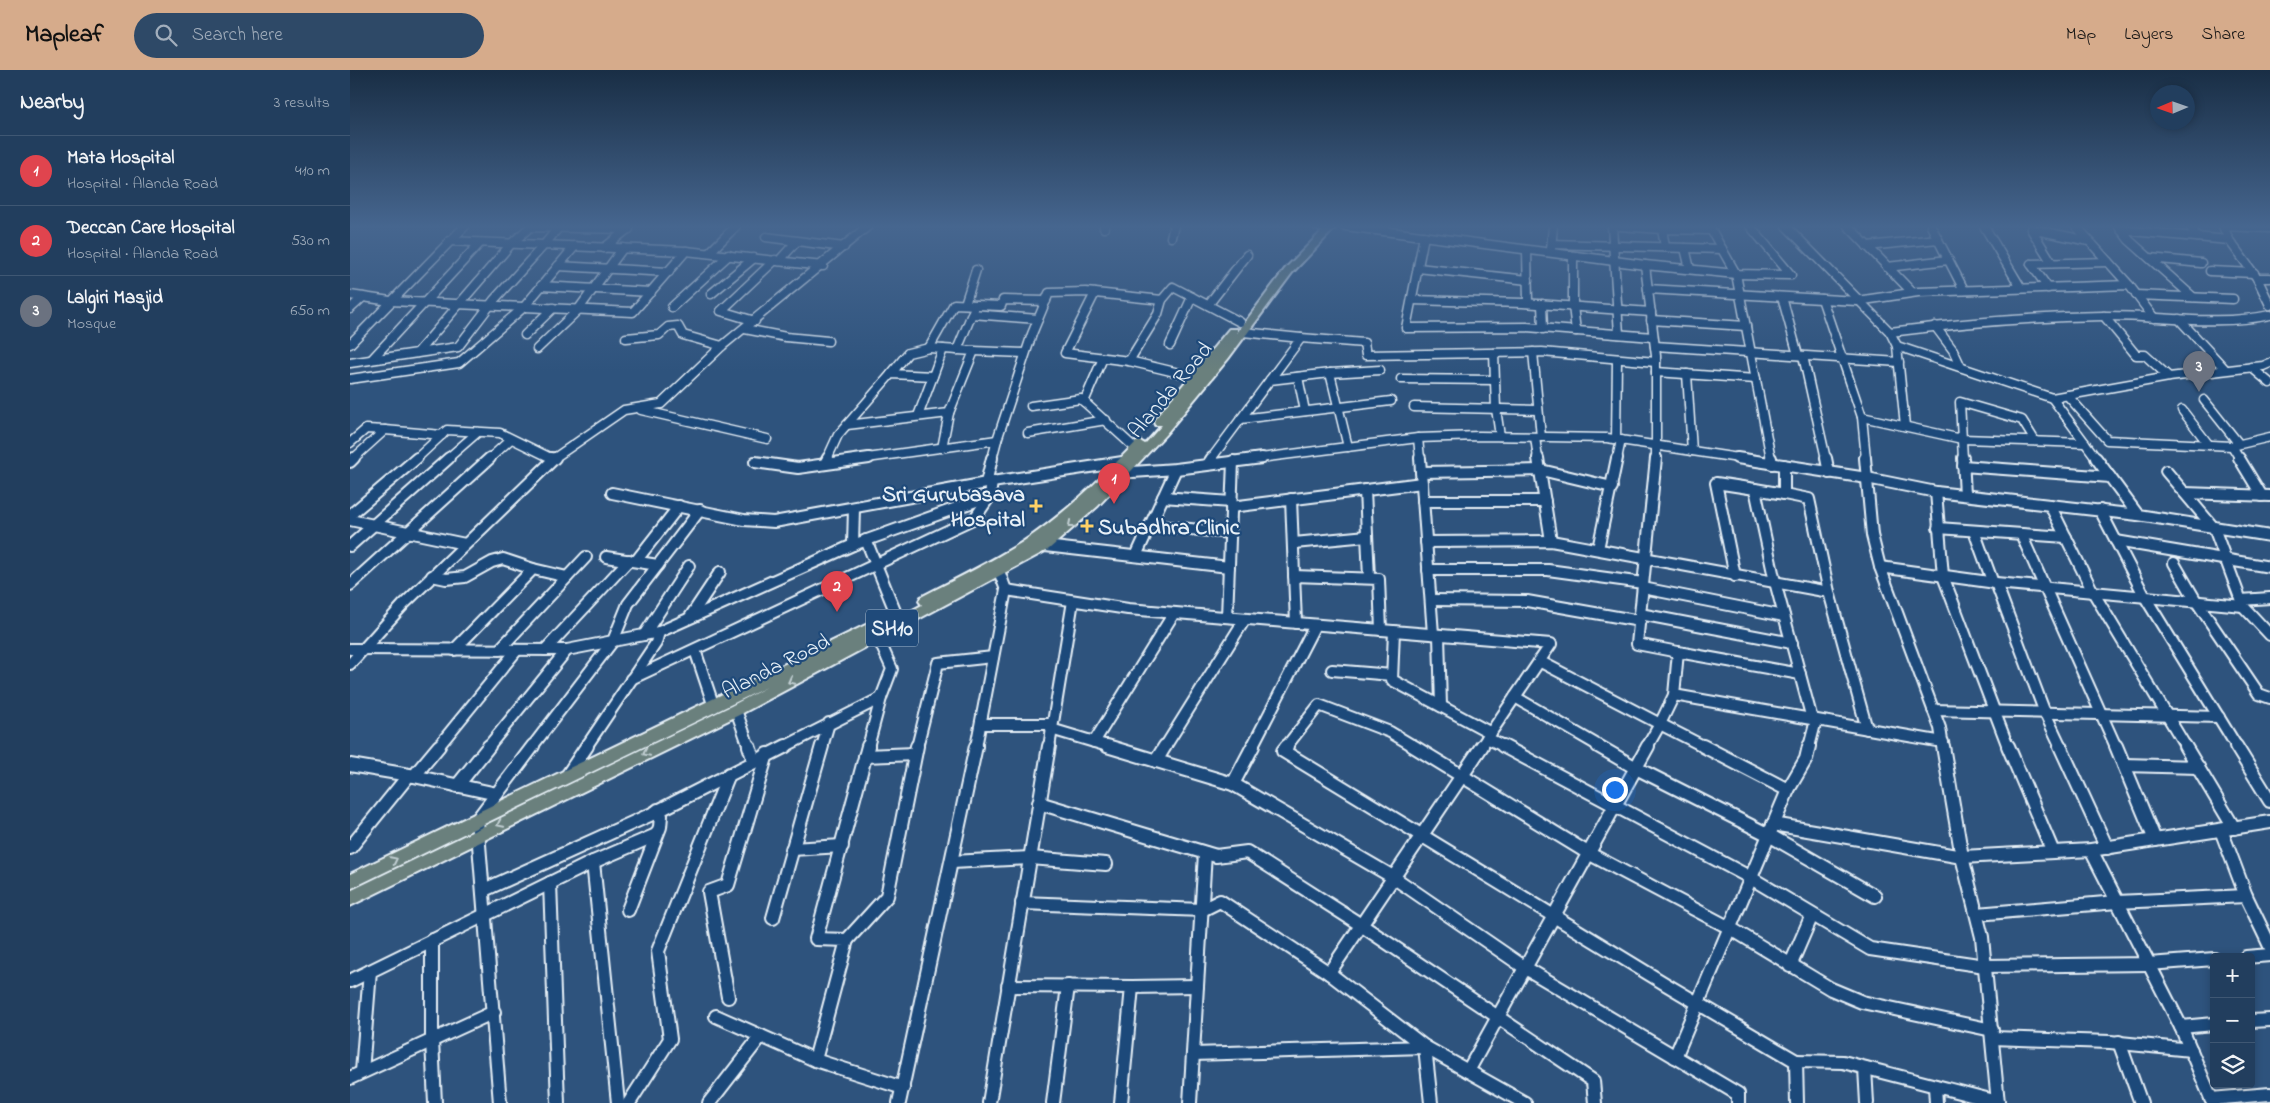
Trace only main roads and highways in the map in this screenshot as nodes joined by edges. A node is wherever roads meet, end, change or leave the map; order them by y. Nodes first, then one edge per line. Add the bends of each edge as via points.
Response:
1 (1283, 274) edge
2 (1242, 327) junction
3 (1137, 455) junction
4 (1124, 467) junction
5 (1000, 566) junction
6 (875, 632) junction
7 (350, 882) edge
8 (350, 899) edge

1 - 2 main road, Alanda Road / SH10
2 - 3 main road, Alanda Road / SH10
2 - 3 main road, Alanda Road / SH10 via 1196,377
3 - 4 main road, Alanda Road / SH10
4 - 5 main road, Alanda Road / SH10
4 -> 5 main road, Alanda Road / SH10 via 1088,511 1045,546
5 - 6 main road, Alanda Road / SH10
5 - 6 main road, Alanda Road / SH10 via 896,616
7 -> 6 main road, Alanda Road / SH10
6 -> 8 main road, Alanda Road / SH10 via 736,710

